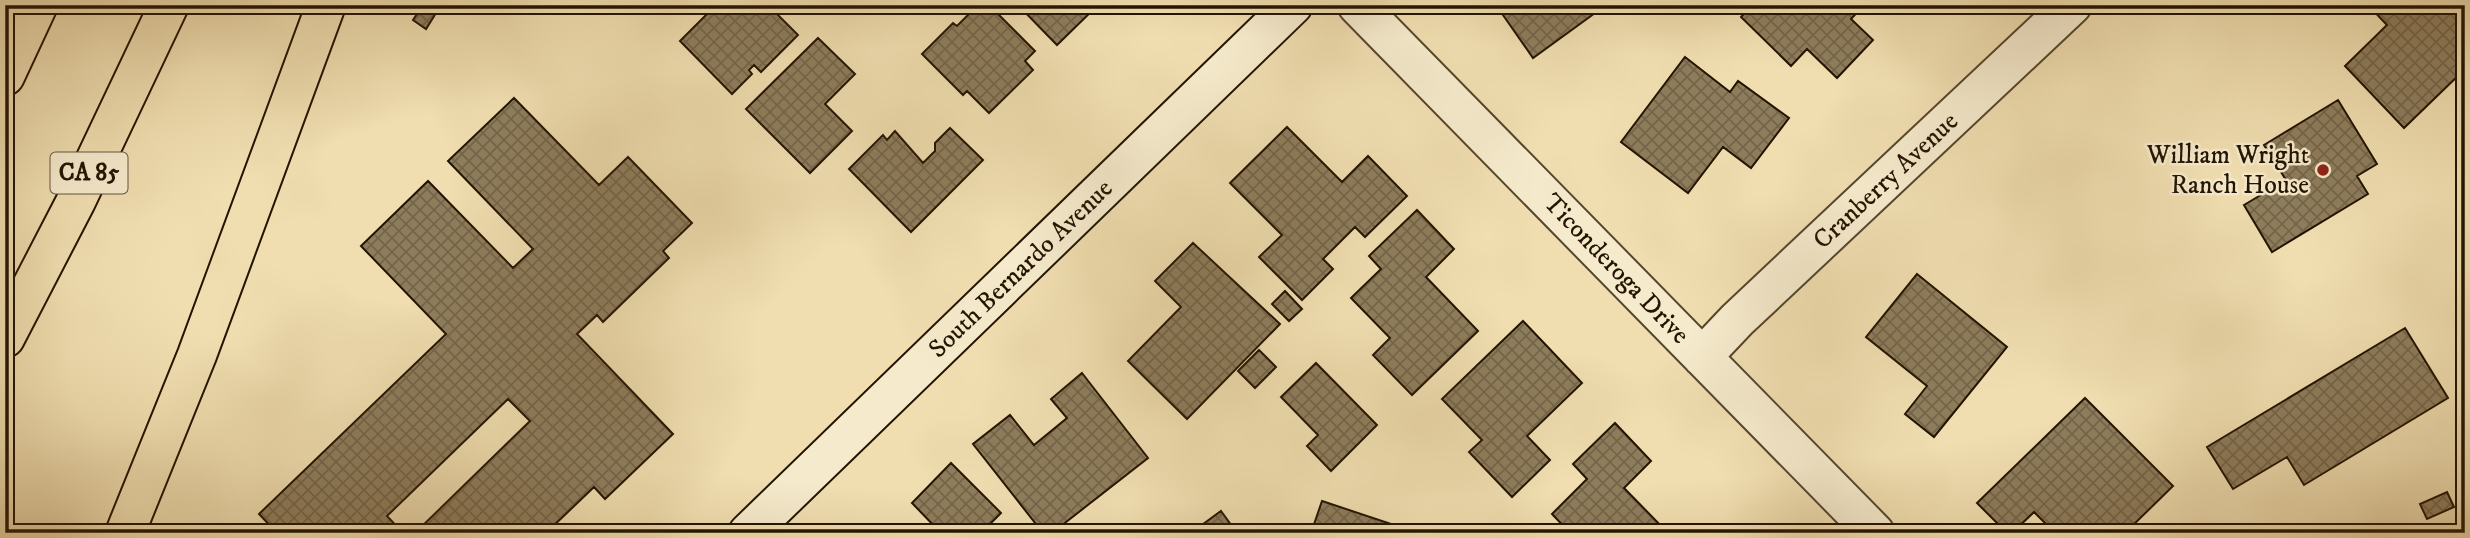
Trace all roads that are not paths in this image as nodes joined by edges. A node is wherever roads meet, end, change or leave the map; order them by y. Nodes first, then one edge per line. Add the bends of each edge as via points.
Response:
1 (38, 5) edge
2 (169, 5) edge
3 (326, 5) edge
4 (1293, 5) edge
5 (1357, 5) edge
6 (2072, 5) edge
7 (5, 76) edge
8 (5, 338) edge
9 (1702, 358) junction
10 (125, 533) edge
11 (748, 533) edge
12 (1875, 533) edge

1 - 7 highway
2 - 8 highway, CA 85
3 - 10 highway via 197,355
4 - 11 street, South Bernardo Avenue
5 - 9 street, Ticonderoga Drive
6 - 9 street, Cranberry Avenue
9 - 12 street, Ticonderoga Drive

